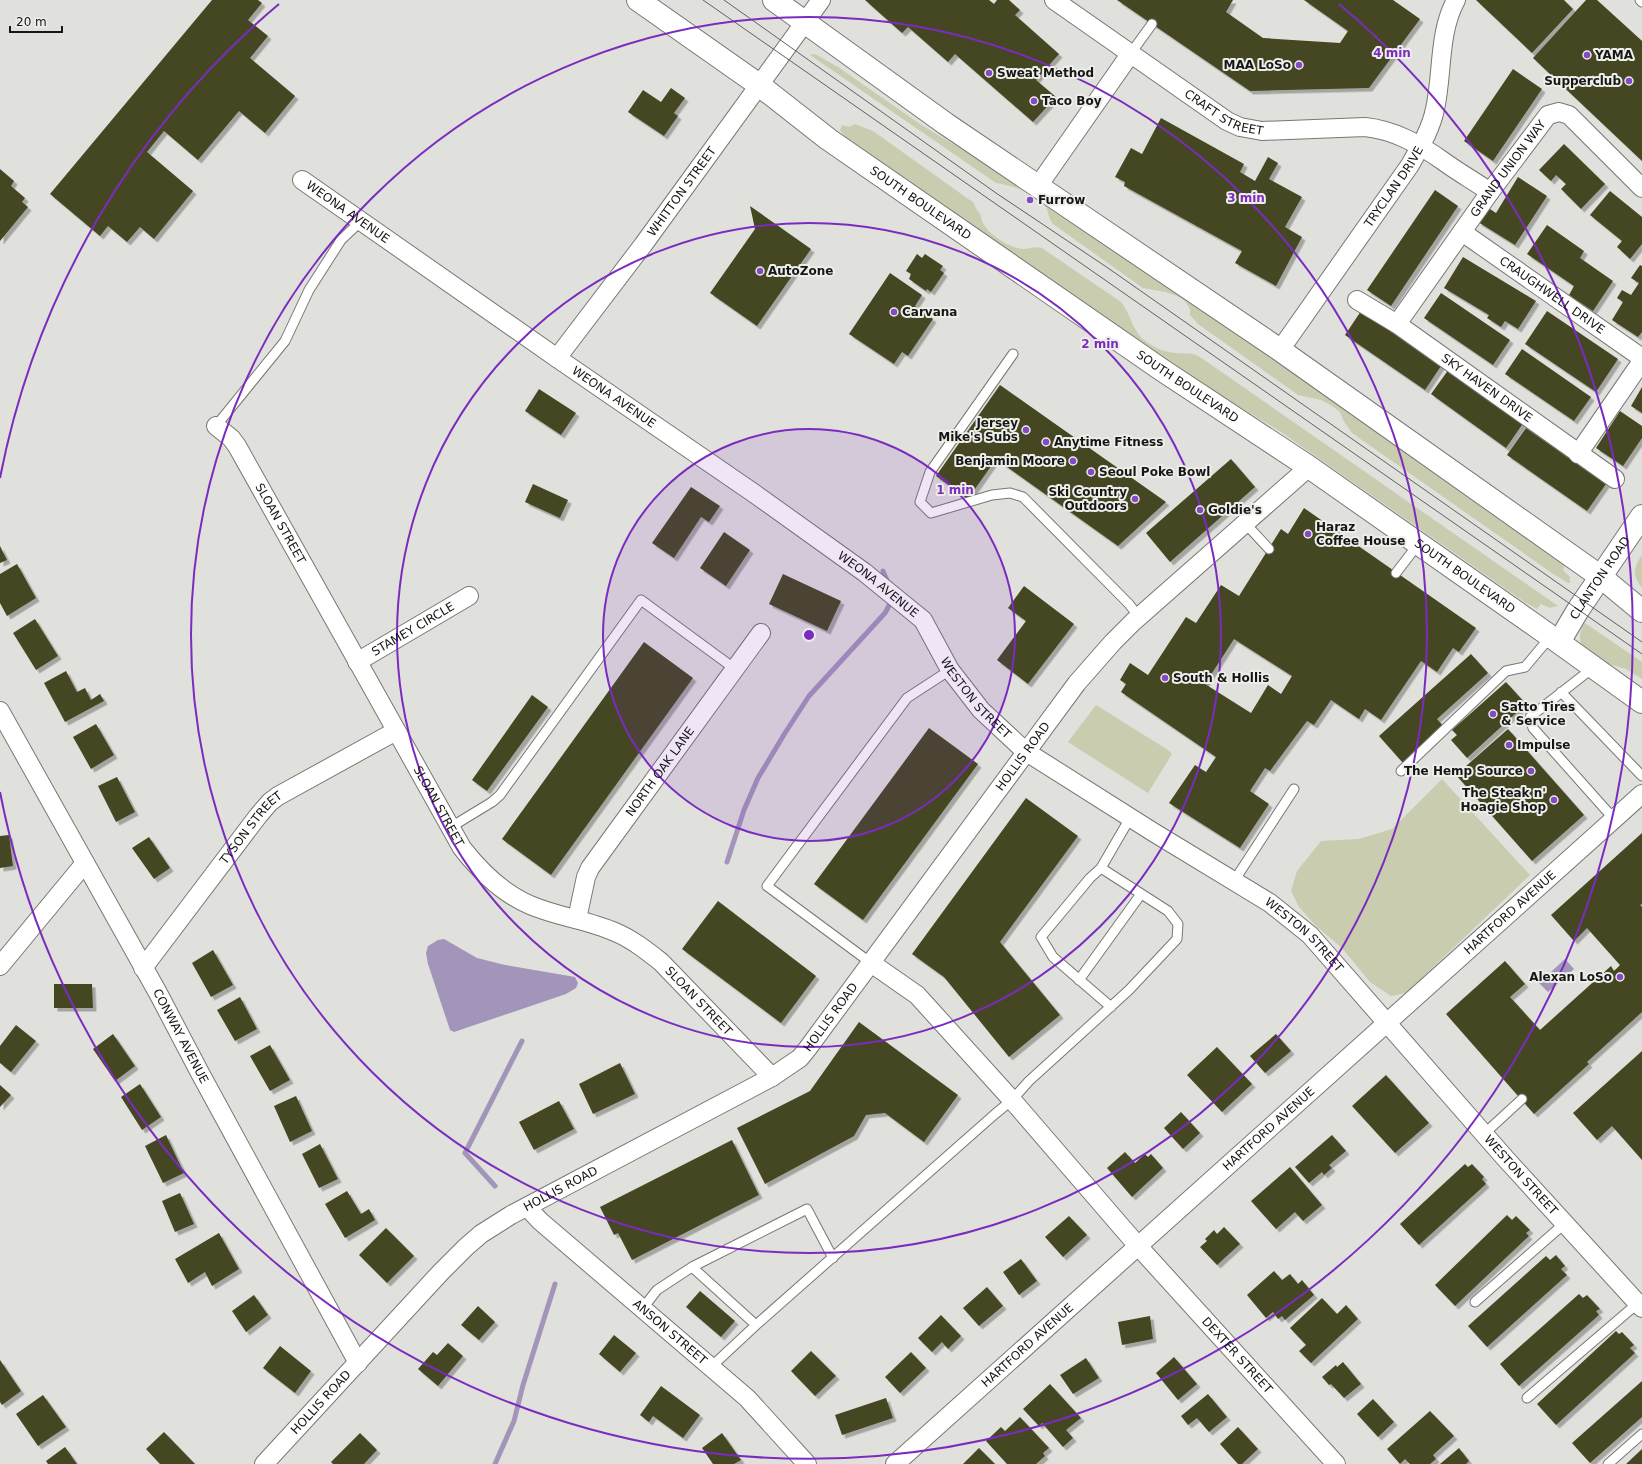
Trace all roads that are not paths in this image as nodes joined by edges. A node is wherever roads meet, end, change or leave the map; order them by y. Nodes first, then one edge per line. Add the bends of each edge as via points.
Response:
1 (638, 0) edge
2 (774, 0) edge
3 (821, 0) edge
4 (1054, 0) edge
5 (1456, 0) edge
6 (805, 23) junction
7 (1152, 24) dead end
8 (1131, 53) junction
9 (759, 85) junction
10 (1421, 146) junction
11 (302, 180) dead end
12 (1038, 186) junction
13 (1642, 188) edge
14 (1490, 192) junction
15 (361, 221) junction
16 (1462, 232) junction
17 (1357, 300) dead end
18 (1397, 324) junction
19 (1280, 350) junction
20 (1013, 354) dead end
21 (557, 358) junction
22 (1642, 359) edge
23 (216, 426) joint
24 (1578, 454) junction
25 (1309, 467) junction
26 (1615, 480) dead end
27 (1642, 516) edge
28 (1245, 523) junction
29 (1419, 543) junction
30 (1268, 549) dead end
31 (1396, 573) dead end
32 (1601, 577) junction
33 (469, 596) dead end
34 (1642, 611) edge
35 (1139, 617) junction
36 (923, 620) joint
37 (761, 633) dead end
38 (1555, 639) junction
39 (357, 662) junction
40 (1592, 666) junction
41 (735, 669) junction
42 (950, 670) junction
43 (1642, 689) edge
44 (1561, 692) junction
45 (1642, 702) edge
46 (0, 711) edge
47 (396, 731) junction
48 (1026, 751) junction
49 (1401, 771) dead end
50 (1642, 776) edge
51 (1294, 789) dead end
52 (1642, 794) edge
53 (1130, 818) junction
54 (1614, 819) junction
55 (450, 827) junction
56 (85, 863) junction
57 (1101, 868) junction
58 (1234, 881) junction
59 (1141, 894) junction
60 (577, 919) junction
61 (871, 963) junction
62 (0, 966) edge
63 (143, 968) junction
64 (1079, 980) junction
65 (1111, 1007) junction
66 (1387, 1022) junction
67 (772, 1077) junction
68 (1522, 1099) dead end
69 (1012, 1100) junction
70 (1484, 1134) junction
71 (527, 1207) junction
72 (1565, 1224) junction
73 (1138, 1246) junction
74 (833, 1258) junction
75 (692, 1267) junction
76 (1475, 1302) dead end
77 (1640, 1305) edge
78 (643, 1308) junction
79 (756, 1325) junction
80 (358, 1363) junction
81 (711, 1367) junction
82 (1527, 1398) dead end
83 (1642, 1434) edge
84 (264, 1464) edge
85 (807, 1464) edge
86 (895, 1464) edge
87 (1336, 1464) edge
88 (1608, 1464) edge

1 - 9 main road, SOUTH BOULEVARD
2 - 6 main road
3 - 6 street, WHITTON STREET
4 - 8 street, CRAFT STREET
5 - 10 street, TRYCLAN DRIVE via 1450,10 1446,26 1435,109
6 - 9 street, WHITTON STREET
6 - 12 main road
7 - 8 lane
8 - 10 street, CRAFT STREET via 1227,121 1240,127 1262,131 1379,128
8 - 12 street
9 - 21 street, WHITTON STREET via 644,245
9 - 25 main road, SOUTH BOULEVARD via 834,143 1162,370
10 - 14 street, CRAFT STREET
10 - 19 street, TRYCLAN DRIVE
11 - 15 street, WEONA AVENUE
12 - 19 main road
13 - 14 street, GRAND UNION WAY via 1569,115 1560,112 1548,115
14 - 16 street, GRAND UNION WAY
15 - 21 street, WEONA AVENUE
15 - 23 lane via 341,240 309,290 285,341
16 - 18 street, GRAND UNION WAY
16 - 22 street, CRAUGHWELL DRIVE
17 - 18 street, SKY HAVEN DRIVE
18 - 24 street, SKY HAVEN DRIVE
19 - 32 main road
20 - 35 lane via 930,472 920,502 931,513 992,495 1010,493 1023,498
21 - 36 street, WEONA AVENUE via 768,503 864,572
22 - 24 street
23 - 39 street, SLOAN STREET via 237,446
24 - 26 street, SKY HAVEN DRIVE
25 - 28 street, HOLLIS ROAD
25 - 29 main road, SOUTH BOULEVARD
27 - 32 main road, CLANTON ROAD
28 - 30 lane
28 - 35 street, HOLLIS ROAD
29 - 31 lane
29 - 38 main road, SOUTH BOULEVARD
32 - 34 main road
32 - 38 main road, CLANTON ROAD
33 - 39 street, STAMEY CIRCLE
35 - 48 street, HOLLIS ROAD via 1077,683
36 - 42 street, WESTON STREET
37 - 41 street, NORTH OAK LANE
38 - 40 main road, SOUTH BOULEVARD
38 - 49 lane via 1525,667 1506,671
39 - 47 street, SLOAN STREET
40 - 43 main road
40 - 44 lane
40 - 45 main road, SOUTH BOULEVARD
41 - 55 lane via 641,600 500,796
41 - 60 street, NORTH OAK LANE via 590,868
42 - 48 street, WESTON STREET via 980,710
42 - 61 lane via 907,698 767,886
44 - 50 lane
44 - 54 lane via 1530,717 1533,728
46 - 56 street, CONWAY AVENUE
47 - 55 street, SLOAN STREET
47 - 63 street, TYSON STREET via 270,802
48 - 53 street, WESTON STREET
48 - 61 street, HOLLIS ROAD
51 - 58 lane
52 - 54 street, HARTFORD AVENUE
53 - 57 lane
53 - 58 street, WESTON STREET
54 - 66 street, HARTFORD AVENUE
55 - 60 street, SLOAN STREET via 470,858 506,890 529,904 556,915
56 - 62 street
56 - 63 street, CONWAY AVENUE
57 - 59 lane
57 - 64 lane via 1041,937 1053,957
58 - 66 street, WESTON STREET via 1270,903 1310,935
59 - 64 lane
59 - 65 lane via 1168,912 1178,924 1177,939
60 - 67 street, SLOAN STREET via 616,932 642,946 661,962
61 - 67 street, HOLLIS ROAD via 800,1058
61 - 69 street, DEXTER STREET via 917,995
63 - 80 street, CONWAY AVENUE
64 - 65 lane
65 - 69 lane via 1029,1081
66 - 70 street, WESTON STREET
66 - 73 street, HARTFORD AVENUE
67 - 71 street, HOLLIS ROAD
68 - 70 lane
69 - 73 street, DEXTER STREET
69 - 74 lane
70 - 72 street, WESTON STREET
71 - 78 street, ANSON STREET via 540,1222
71 - 80 street, HOLLIS ROAD via 482,1234 466,1247
72 - 76 lane
72 - 77 street, WESTON STREET
73 - 86 street, HARTFORD AVENUE
73 - 87 street, DEXTER STREET
74 - 75 lane via 807,1210
74 - 79 lane
75 - 78 lane via 658,1290
75 - 79 lane
77 - 82 lane
78 - 81 street, ANSON STREET
79 - 81 lane
80 - 84 street, HOLLIS ROAD
81 - 85 street, ANSON STREET via 762,1412
83 - 88 lane

